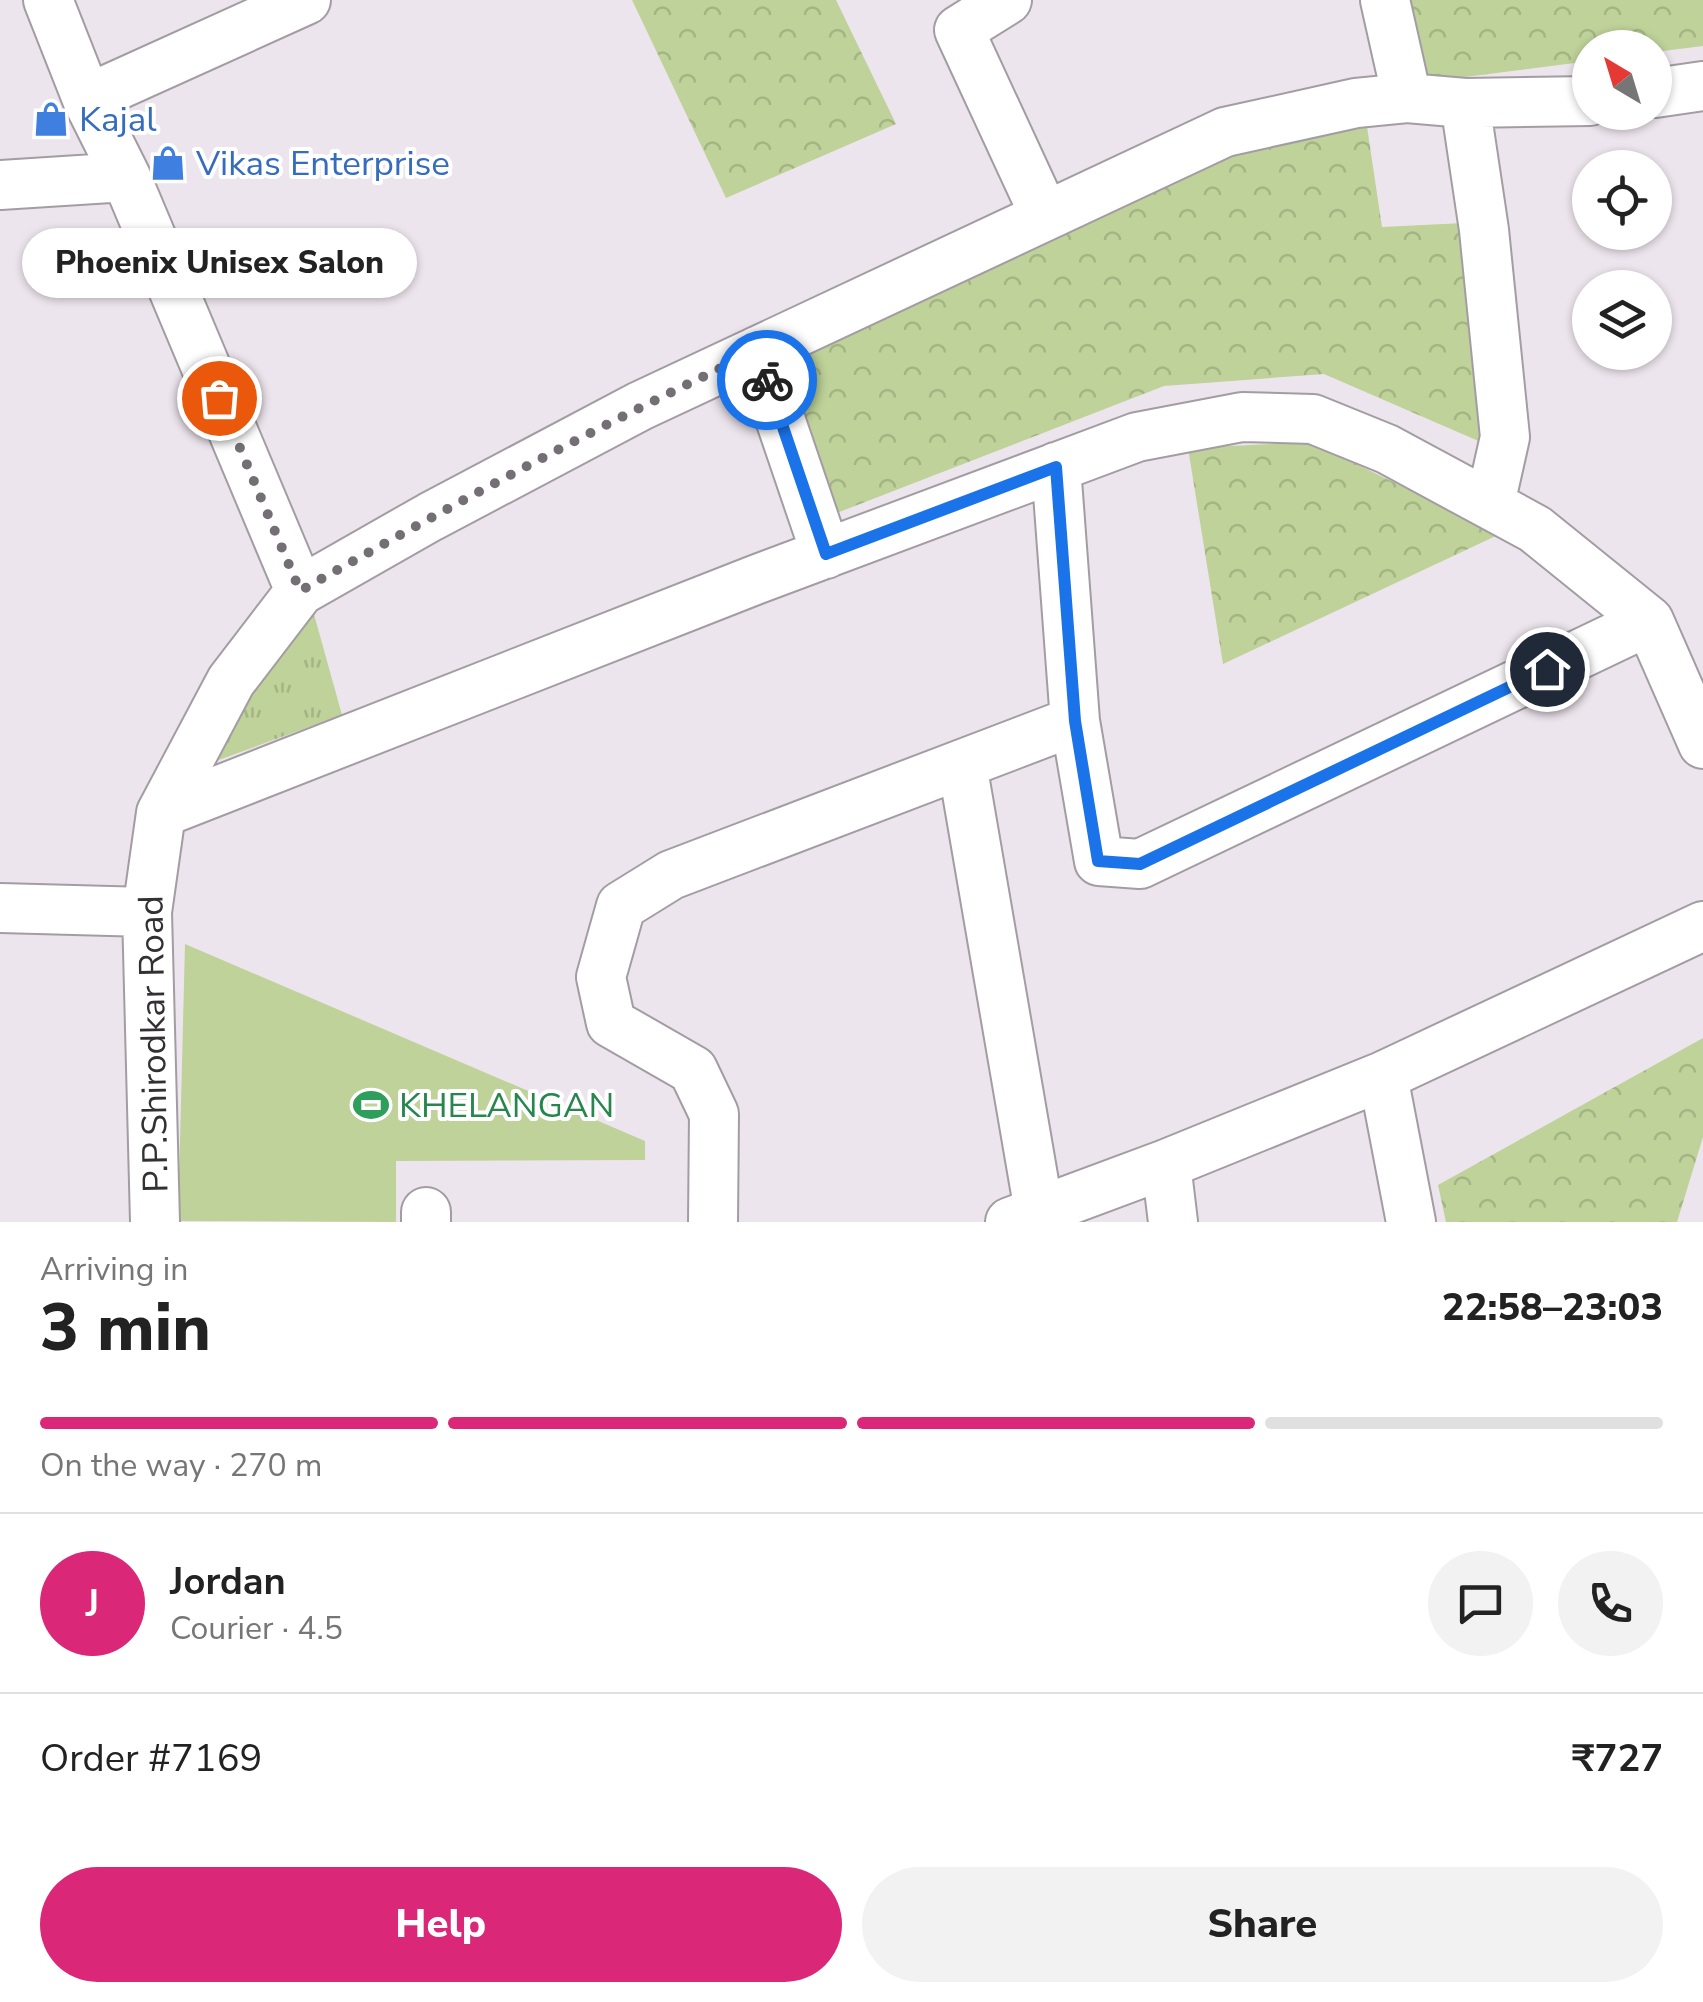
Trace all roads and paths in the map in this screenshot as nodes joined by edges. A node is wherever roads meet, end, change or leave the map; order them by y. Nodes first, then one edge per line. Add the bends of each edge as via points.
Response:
1 (48, 0) edge
2 (306, 0) edge
3 (1007, 0) edge
4 (1385, 0) edge
5 (1672, 93) edge
6 (1703, 95) edge
7 (1408, 98) junction
8 (87, 99) junction
9 (1572, 101) edge
10 (1465, 103) junction
11 (126, 177) junction
12 (0, 185) edge
13 (1044, 216) junction
14 (757, 351) junction
15 (1056, 467) junction
16 (1490, 504) junction
17 (826, 554) junction
18 (300, 591) junction
19 (1649, 620) junction
20 (1075, 721) junction
21 (1703, 744) edge
22 (962, 764) junction
23 (160, 812) junction
24 (0, 908) edge
25 (146, 912) junction
26 (1703, 926) edge
27 (1383, 1076) junction
28 (1166, 1164) junction
29 (1025, 1217) edge
30 (155, 1222) edge
31 (713, 1222) edge
32 (1173, 1222) edge
33 (1411, 1222) edge

1 - 8 street
2 - 8 street
3 - 13 street via 959,30
4 - 7 street
5 - 6 street
7 - 10 street
7 - 13 street via 1225,132
8 - 11 street
9 - 10 street
10 - 16 street via 1505,437
11 - 12 street
11 - 18 street
13 - 14 street
14 - 17 street
14 - 18 street via 605,424
15 - 16 street via 1136,437 1224,420 1313,419
15 - 17 street
15 - 20 street
16 - 19 street via 1535,528
17 - 23 street
18 - 23 street, P.P.Shirodkar Road via 231,681
19 - 20 street via 1140,864 1098,861
19 - 21 street
20 - 22 street
22 - 29 street
22 - 31 street via 670,875 621,906 600,977 611,1023 693,1070 714,1114
23 - 25 street, P.P.Shirodkar Road
24 - 25 street
25 - 30 street, P.P.Shirodkar Road
26 - 27 street
27 - 28 street
27 - 33 street
28 - 29 street
28 - 32 street

